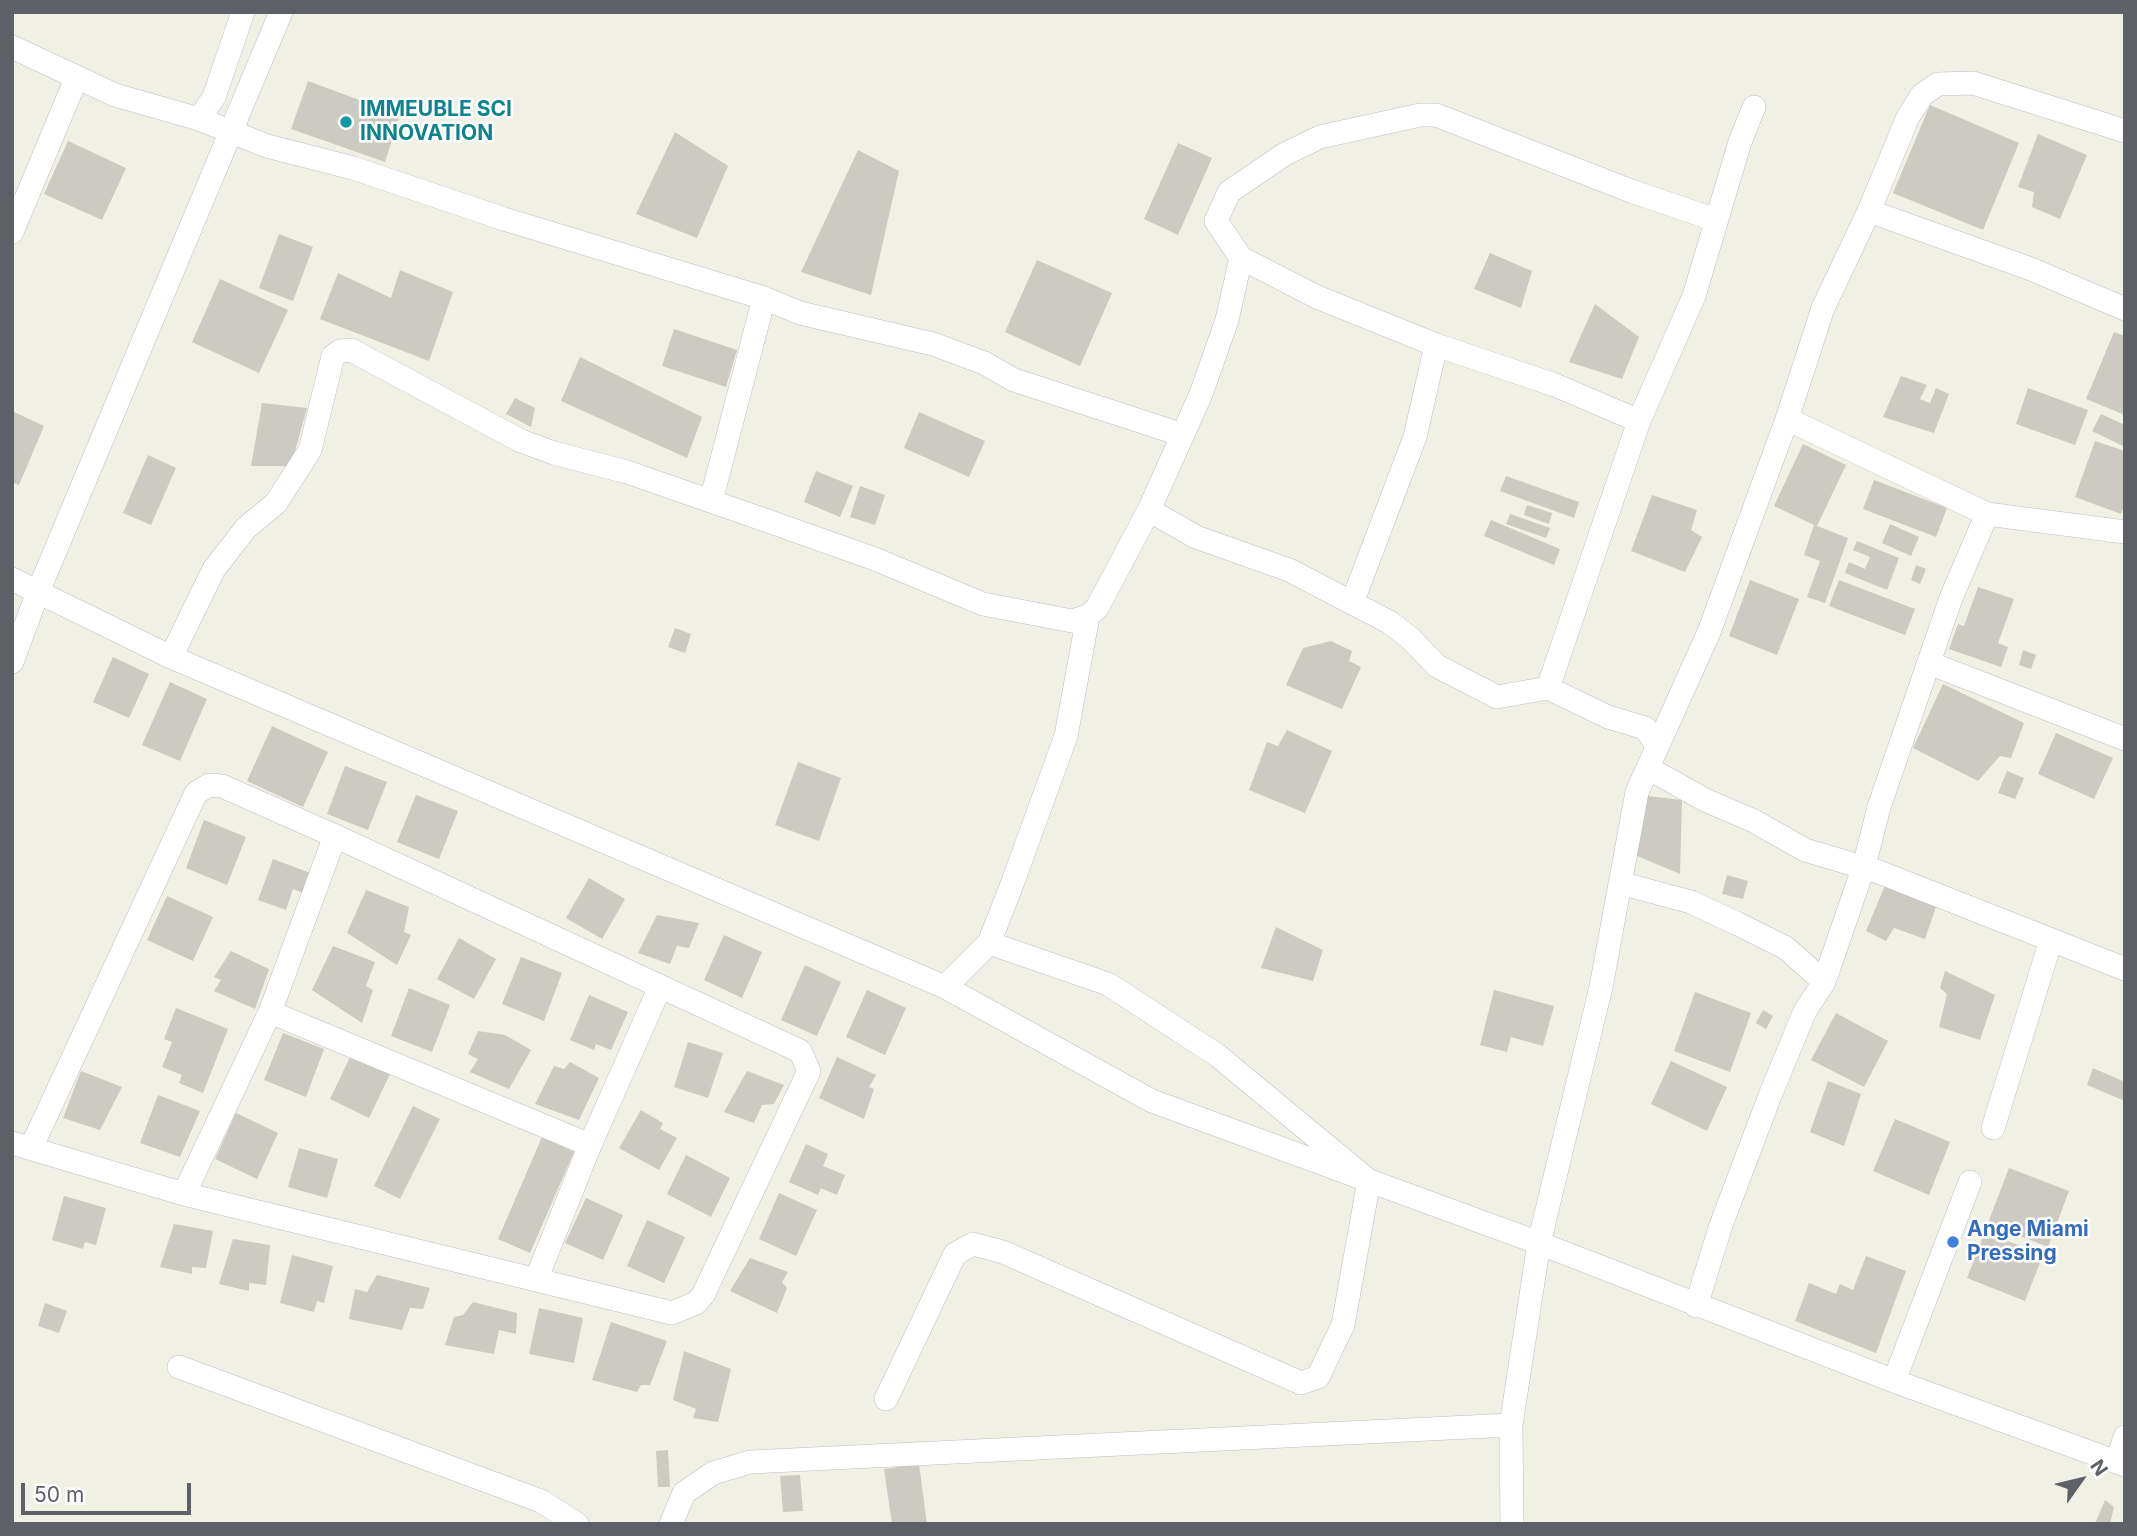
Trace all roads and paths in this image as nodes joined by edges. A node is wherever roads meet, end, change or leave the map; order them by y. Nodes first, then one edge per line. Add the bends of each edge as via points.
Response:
1 (243, 12) edge
2 (281, 12) edge
3 (12, 47) edge
4 (76, 79) junction
5 (1754, 107) dead end
6 (199, 119) junction
7 (231, 130) junction
8 (2125, 131) edge
9 (1869, 211) junction
10 (1716, 220) junction
11 (12, 232) edge
12 (1241, 258) junction
13 (764, 298) junction
14 (2125, 309) edge
15 (1436, 345) junction
16 (1787, 419) junction
17 (1639, 421) junction
18 (1183, 435) junction
19 (711, 501) junction
20 (1149, 510) junction
21 (1987, 514) junction
22 (2125, 532) edge
23 (12, 579) edge
24 (38, 592) junction
25 (1352, 603) junction
26 (1088, 616) junction
27 (171, 657) junction
28 (12, 662) edge
29 (1929, 663) junction
30 (1548, 688) junction
31 (2125, 739) edge
32 (1657, 745) junction
33 (1648, 768) junction
34 (335, 836) junction
35 (1864, 866) junction
36 (1620, 883) junction
37 (2051, 940) junction
38 (989, 943) junction
39 (2125, 969) edge
40 (1824, 982) junction
41 (660, 987) junction
42 (946, 987) junction
43 (270, 1012) junction
44 (1993, 1129) dead end
45 (22, 1145) edge
46 (590, 1145) junction
47 (1369, 1181) junction
48 (1970, 1182) dead end
49 (184, 1194) junction
50 (1539, 1243) junction
51 (536, 1280) junction
52 (1696, 1306) junction
53 (179, 1367) dead end
54 (1894, 1381) junction
55 (886, 1399) dead end
56 (1511, 1425) junction
57 (2125, 1437) edge
58 (2121, 1463) edge
59 (577, 1524) edge
60 (670, 1524) edge
61 (1512, 1524) edge

1 - 6 street via 214,97
2 - 7 street
3 - 4 street
4 - 6 street
4 - 11 street
5 - 10 street
6 - 7 street
7 - 13 street via 267,146 353,168
7 - 24 street
8 - 9 street via 1973,83 1938,84 1922,95 1908,117
9 - 14 street via 2031,269
9 - 16 street via 1823,308
10 - 12 street via 1436,115 1420,115 1320,137 1285,154 1229,192 1216,221
10 - 17 street via 1694,296
12 - 15 street via 1317,297
12 - 18 street via 1227,320
13 - 18 street via 800,313 933,344 1014,380
13 - 19 street
15 - 17 street via 1501,365
15 - 25 street via 1415,437
16 - 21 street
16 - 32 street via 1709,632
17 - 30 street
18 - 20 street
19 - 26 street via 875,559 983,604 1061,620
19 - 27 street via 521,441 351,350 340,351 333,356 310,450 276,503 246,528 214,569
20 - 25 street via 1196,537 1289,570
20 - 26 street via 1097,608
21 - 22 street
21 - 29 street
23 - 24 street
24 - 27 street
24 - 28 street
25 - 30 street via 1400,630 1437,666 1497,697
26 - 38 street via 1066,736
27 - 42 street
29 - 31 street
29 - 35 street via 1879,807
30 - 32 street via 1645,729
32 - 33 street
33 - 35 street via 1805,850
33 - 36 street via 1637,792
34 - 41 street
34 - 43 street
34 - 45 street via 222,786 209,785 196,793
35 - 37 street
35 - 40 street
36 - 40 street via 1691,902 1738,924 1786,948
36 - 50 street via 1601,987
37 - 39 street
37 - 44 street
38 - 42 street
38 - 47 street via 1108,984 1217,1055
40 - 52 street via 1805,1011 1771,1093
41 - 46 street
41 - 51 street via 800,1051 809,1071 696,1303 672,1313
42 - 47 street via 1152,1101
43 - 46 street
43 - 49 street
45 - 49 street
46 - 51 street
47 - 50 street
47 - 55 street via 1343,1325 1318,1377 1301,1384 1003,1252 973,1244 955,1254
48 - 54 street
49 - 51 street
50 - 52 street
50 - 56 street
52 - 54 street
53 - 59 street via 541,1501
54 - 58 street
56 - 60 street via 750,1462 713,1473 684,1493
56 - 61 street
57 - 58 street

